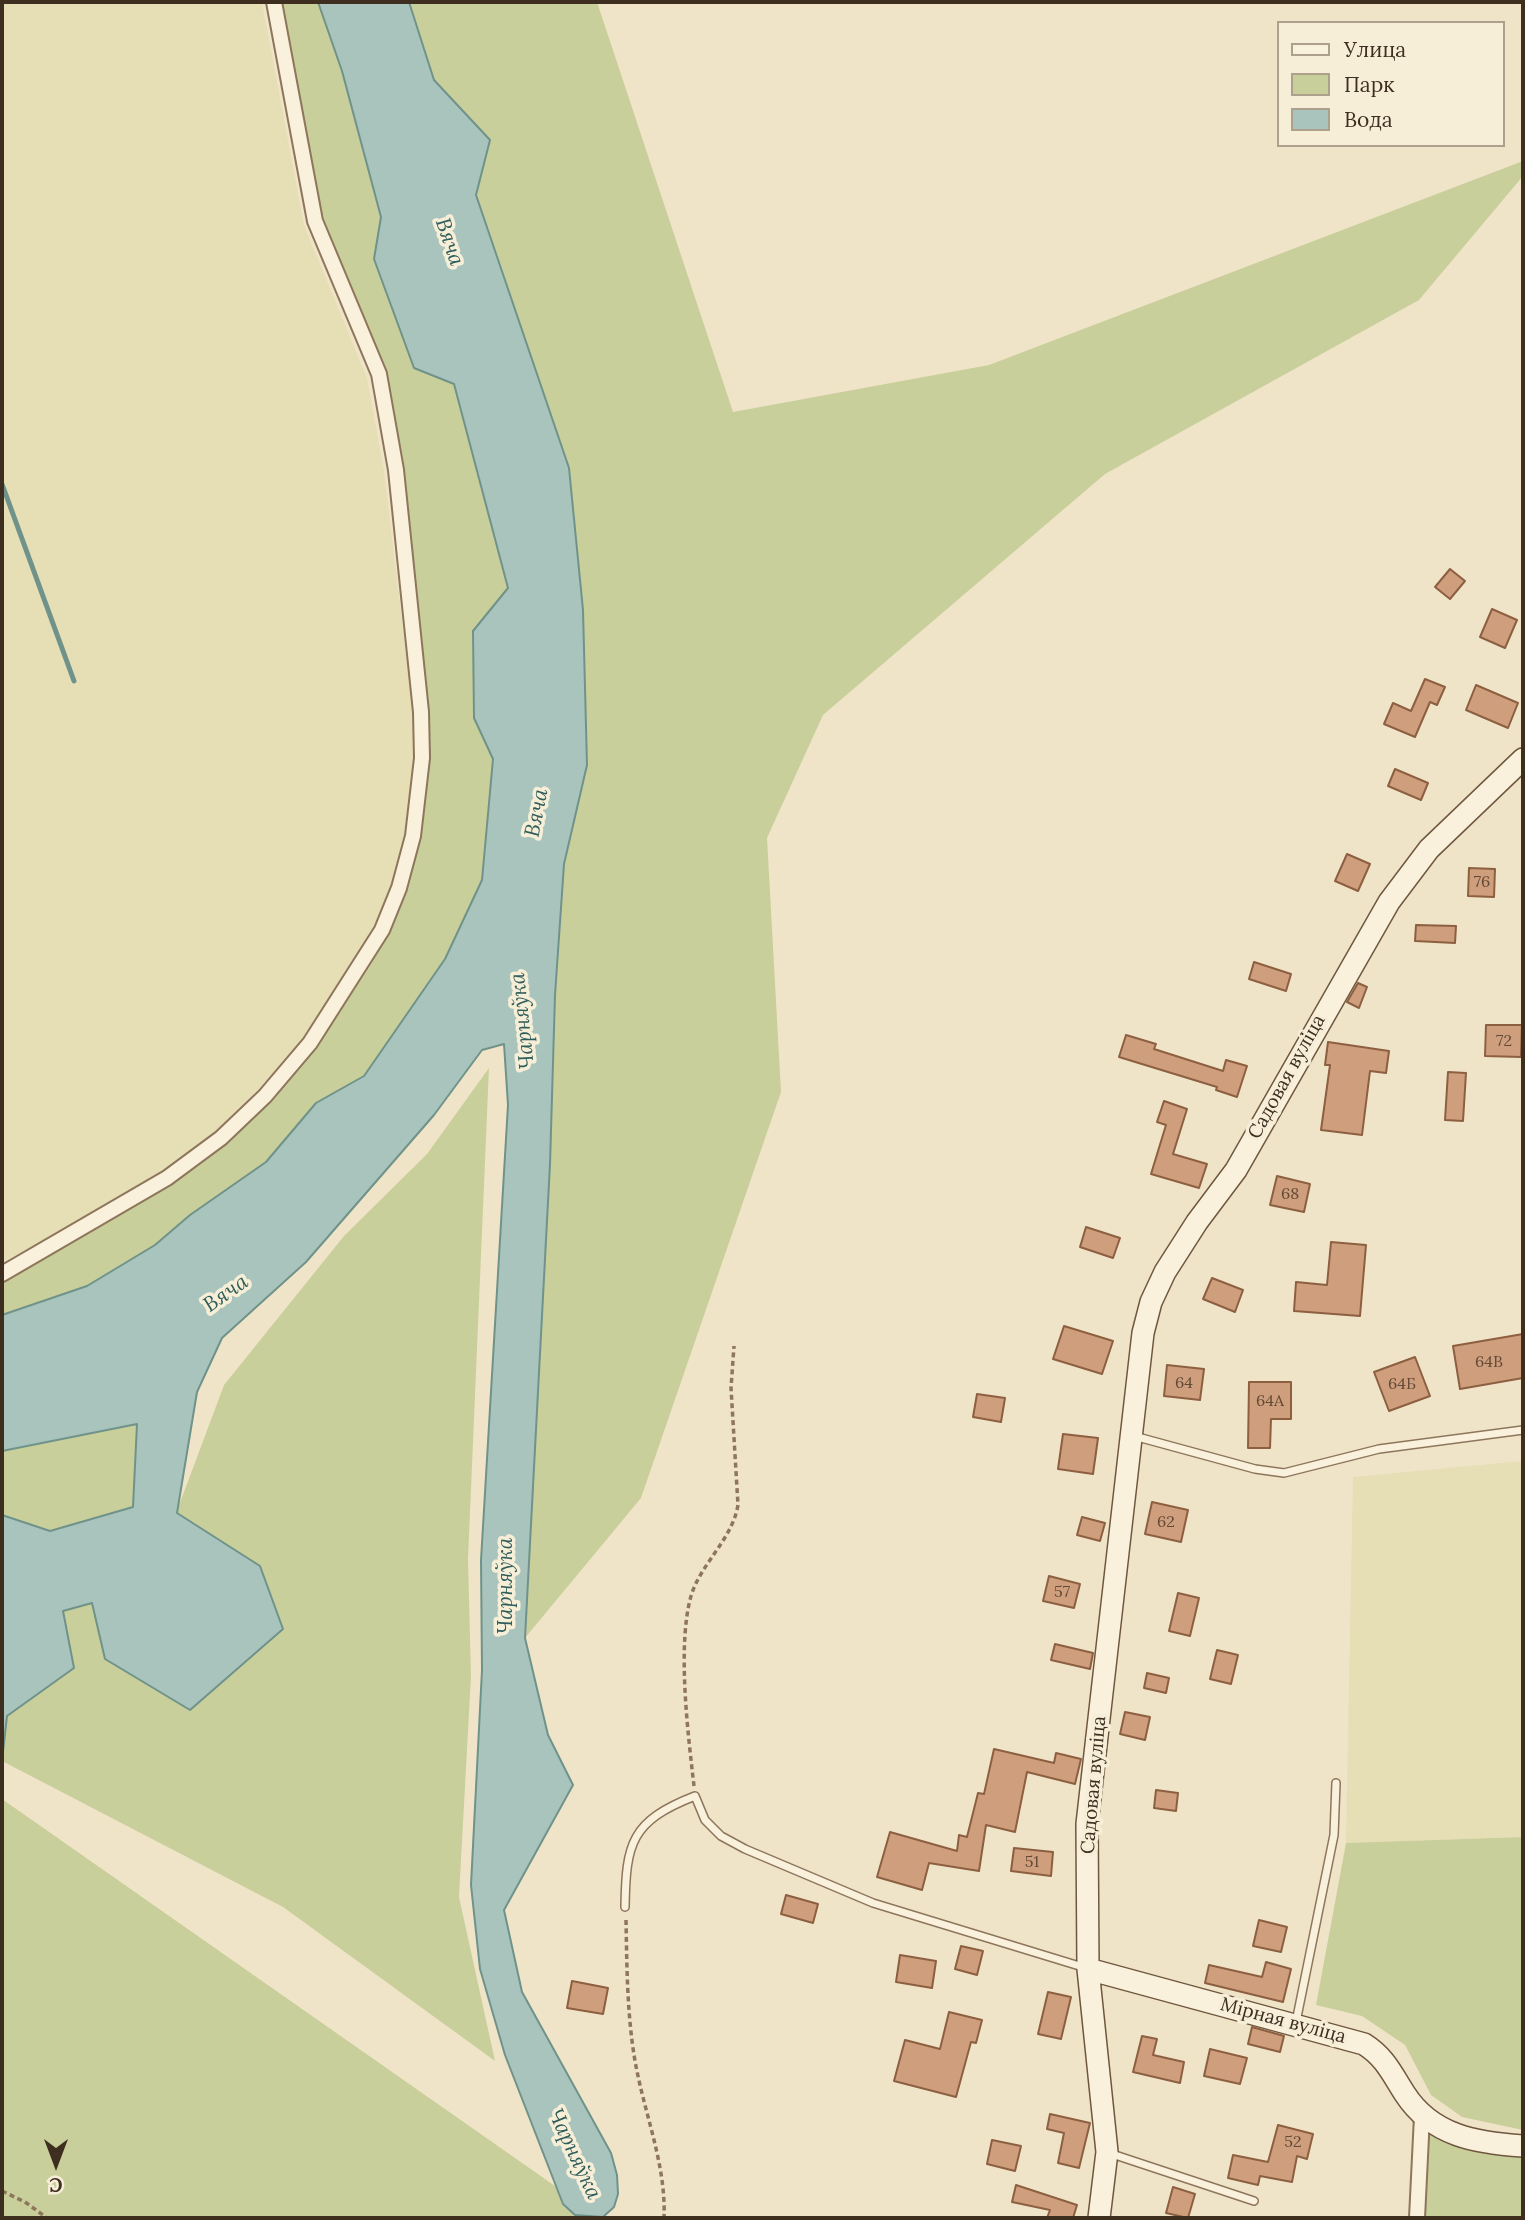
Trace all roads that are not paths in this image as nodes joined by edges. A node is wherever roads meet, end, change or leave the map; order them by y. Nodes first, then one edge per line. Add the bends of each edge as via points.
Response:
1 (274, 2) edge
2 (1523, 759) edge
3 (2, 1275) edge
4 (1523, 1430) edge
5 (1132, 1436) junction
6 (1336, 1783) dead end
7 (625, 1907) road end
8 (1088, 1969) junction
9 (1296, 2023) junction
10 (1422, 2116) junction
11 (1523, 2146) edge
12 (1107, 2152) junction
13 (1254, 2201) dead end
14 (1099, 2218) edge
15 (1418, 2218) edge

1 - 3 street via 315,221 379,374 393,456 421,712 422,758 413,836 382,930 310,1044 265,1096 221,1138 167,1178
2 - 5 street, Садовая вуліца via 1429,849 1389,902 1236,1170 1165,1272 1143,1333
4 - 5 lane via 1379,1448 1284,1473
5 - 8 street, Садовая вуліца via 1087,1824
6 - 9 lane via 1334,1835
7 - 8 lane via 626,1864 634,1837 651,1819 695,1796 705,1820 721,1836 745,1849 873,1903
8 - 9 street, Мірная вуліца
8 - 12 street, Садовая вуліца
9 - 10 street, Мірная вуліца via 1345,2036 1379,2053
10 - 11 street, Мірная вуліца via 1460,2138
10 - 15 street
12 - 13 lane
12 - 14 street, Садовая вуліца

